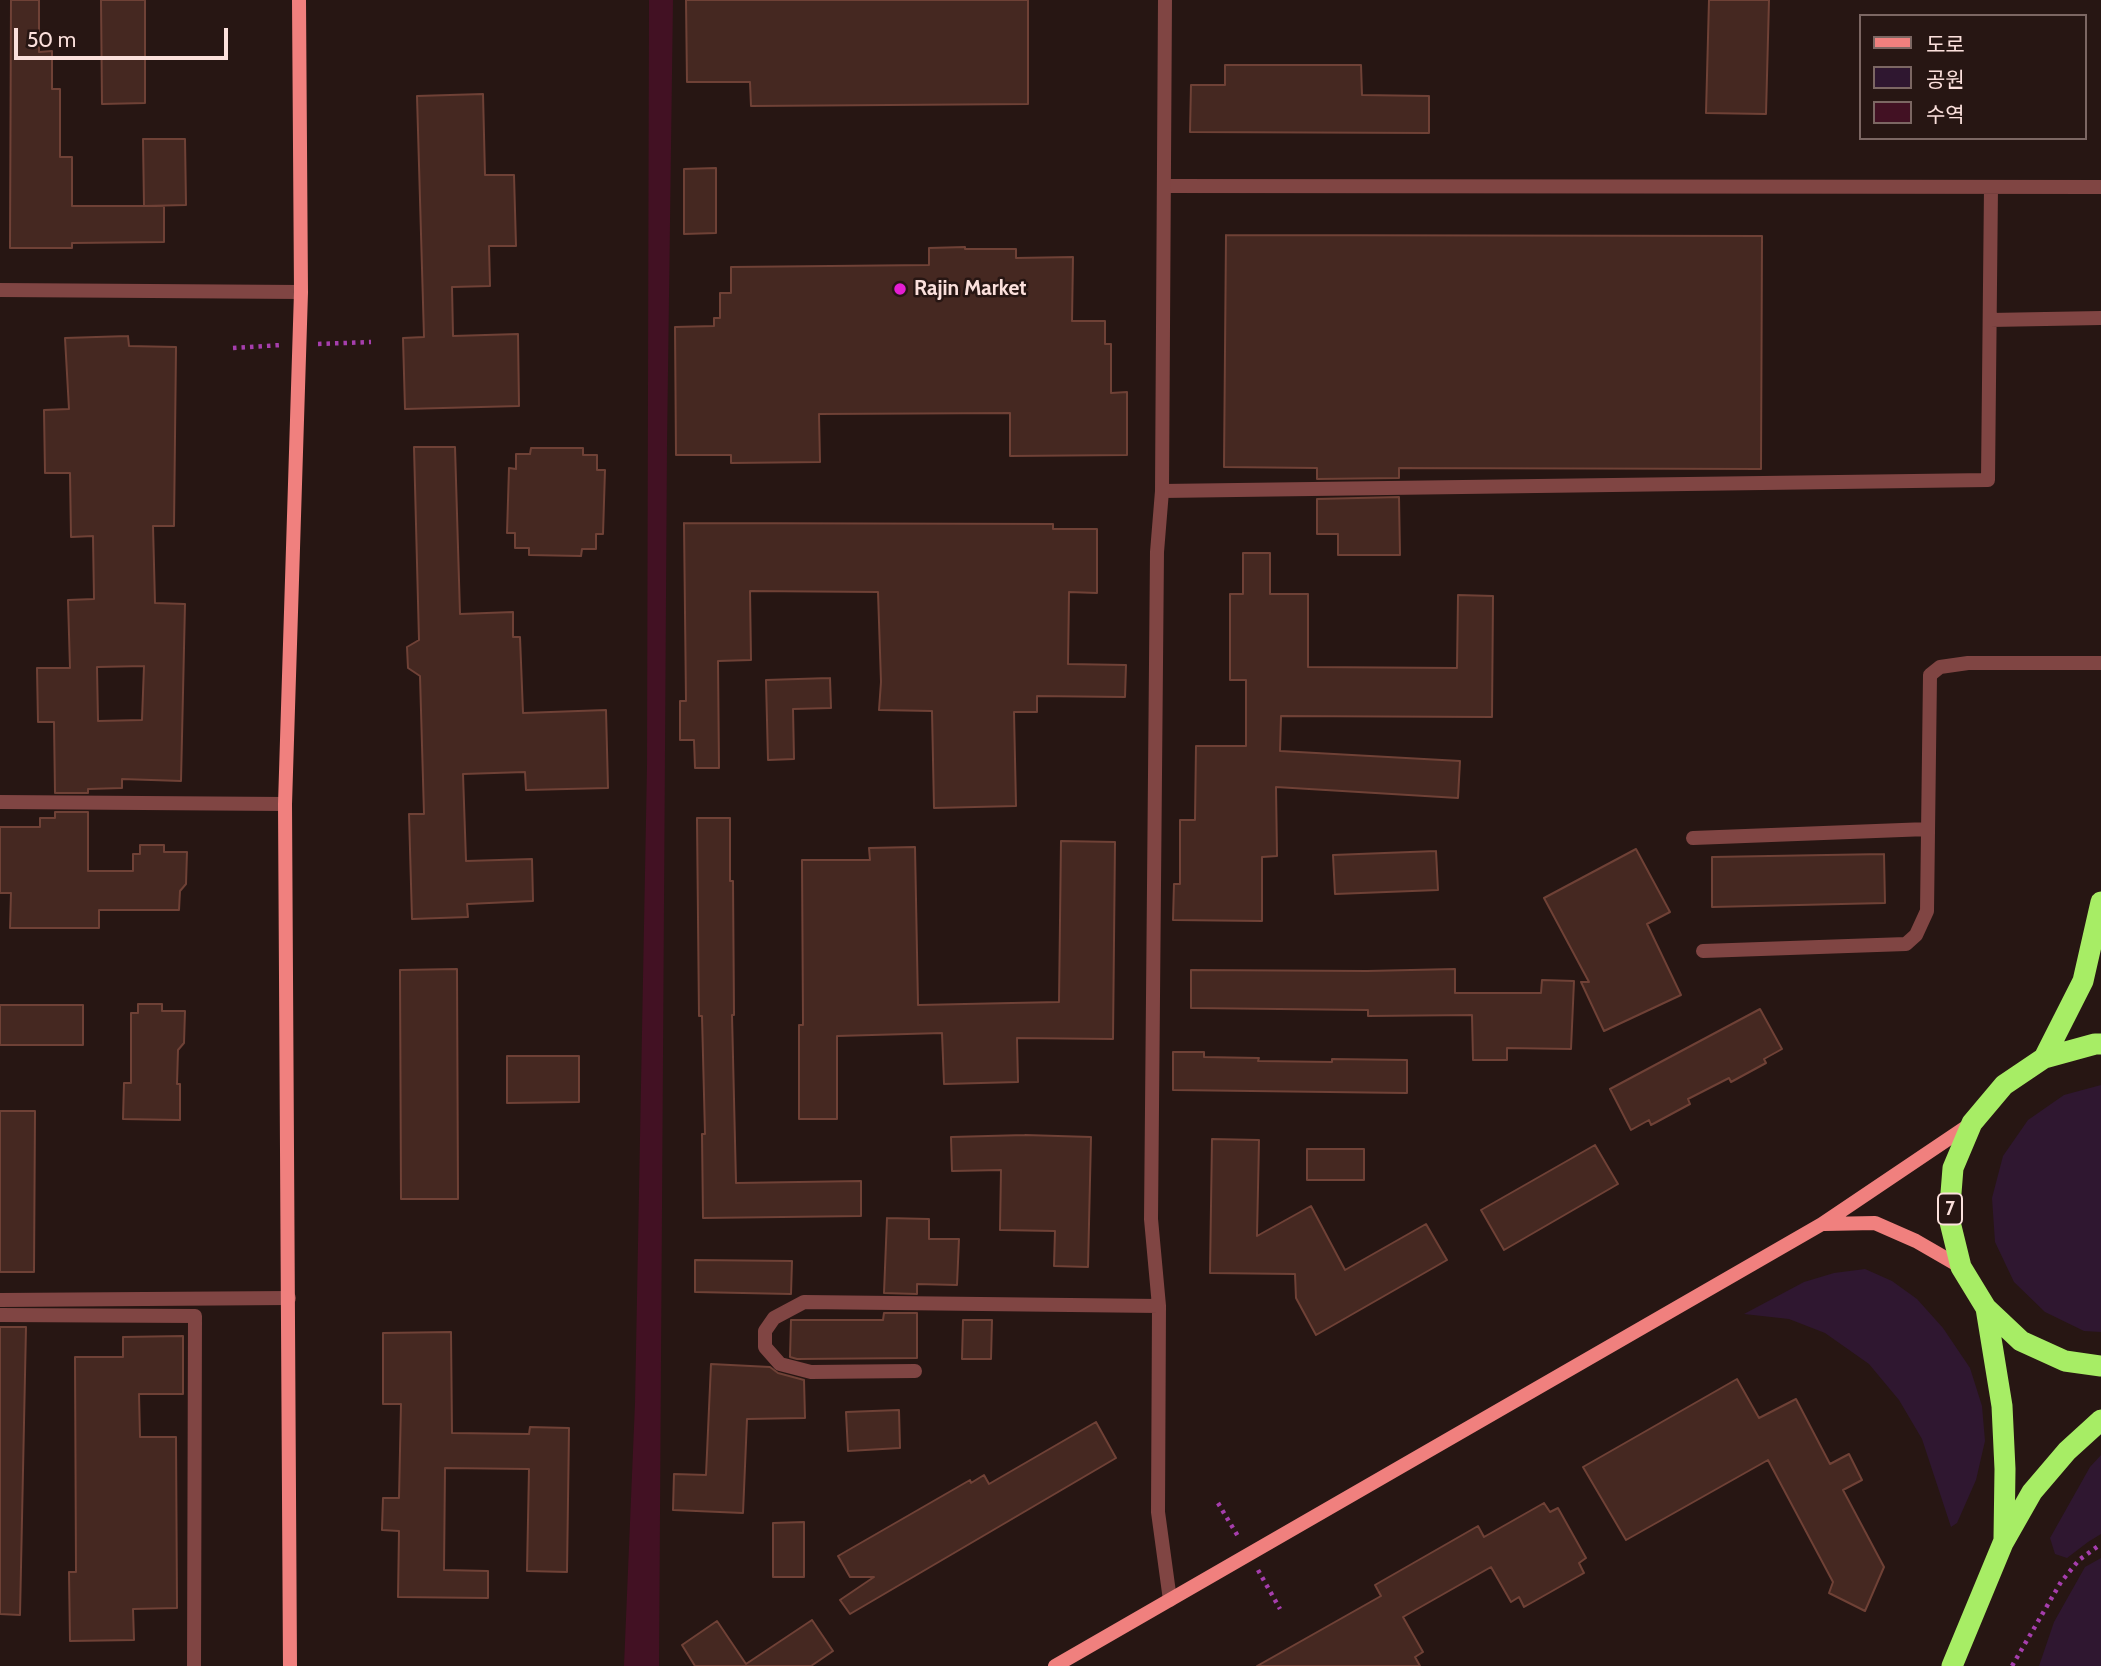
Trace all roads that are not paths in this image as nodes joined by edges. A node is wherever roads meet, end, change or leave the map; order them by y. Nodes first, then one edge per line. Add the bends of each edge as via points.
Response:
1 (299, 0) edge
2 (1165, 0) edge
3 (1164, 187) junction
4 (1991, 187) junction
5 (2101, 187) edge
6 (0, 290) edge
7 (300, 292) junction
8 (2101, 318) edge
9 (1990, 320) junction
10 (1162, 491) junction
11 (2101, 663) edge
12 (0, 802) edge
13 (285, 804) junction
14 (1928, 830) junction
15 (1693, 838) dead end
16 (2101, 902) edge
17 (1703, 951) dead end
18 (2101, 1044) edge
19 (2044, 1058) junction
20 (1972, 1123) junction
21 (1822, 1224) junction
22 (1961, 1267) junction
23 (289, 1298) junction
24 (0, 1300) edge
25 (1159, 1306) junction
26 (1986, 1308) junction
27 (0, 1315) edge
28 (2101, 1366) edge
29 (915, 1371) dead end
30 (2101, 1420) edge
31 (2003, 1543) junction
32 (1170, 1600) junction
33 (194, 1666) edge
34 (290, 1666) edge
35 (1055, 1666) edge
36 (1952, 1666) edge

1 - 7 street
2 - 3 street
3 - 4 street
3 - 10 street
4 - 5 street
4 - 9 street
6 - 7 street
7 - 13 street
8 - 9 street
9 - 10 street via 1988,480
10 - 25 street via 1157,552 1151,1219
11 - 14 street via 1968,663 1940,667 1930,675
12 - 13 street
13 - 23 street
14 - 15 street
14 - 17 street via 1927,911 1916,935 1906,944
16 - 19 highway, 7 via 2083,981
18 - 19 highway, 7
19 - 20 highway, 7 via 2004,1085
20 - 21 street
20 - 22 highway, 7 via 1952,1181 1950,1218
21 - 22 street via 1875,1223
21 - 32 street
22 - 26 highway, 7
23 - 24 street
23 - 34 street
25 - 29 street via 804,1302 774,1318 765,1331 765,1347 780,1364 811,1372
25 - 32 street via 1158,1512
26 - 28 highway, 7 via 2021,1341 2065,1361
26 - 31 highway, 7 via 2002,1406
27 - 33 street via 195,1316
30 - 31 highway, 7 via 2032,1492
31 - 36 highway, 7
32 - 35 street

